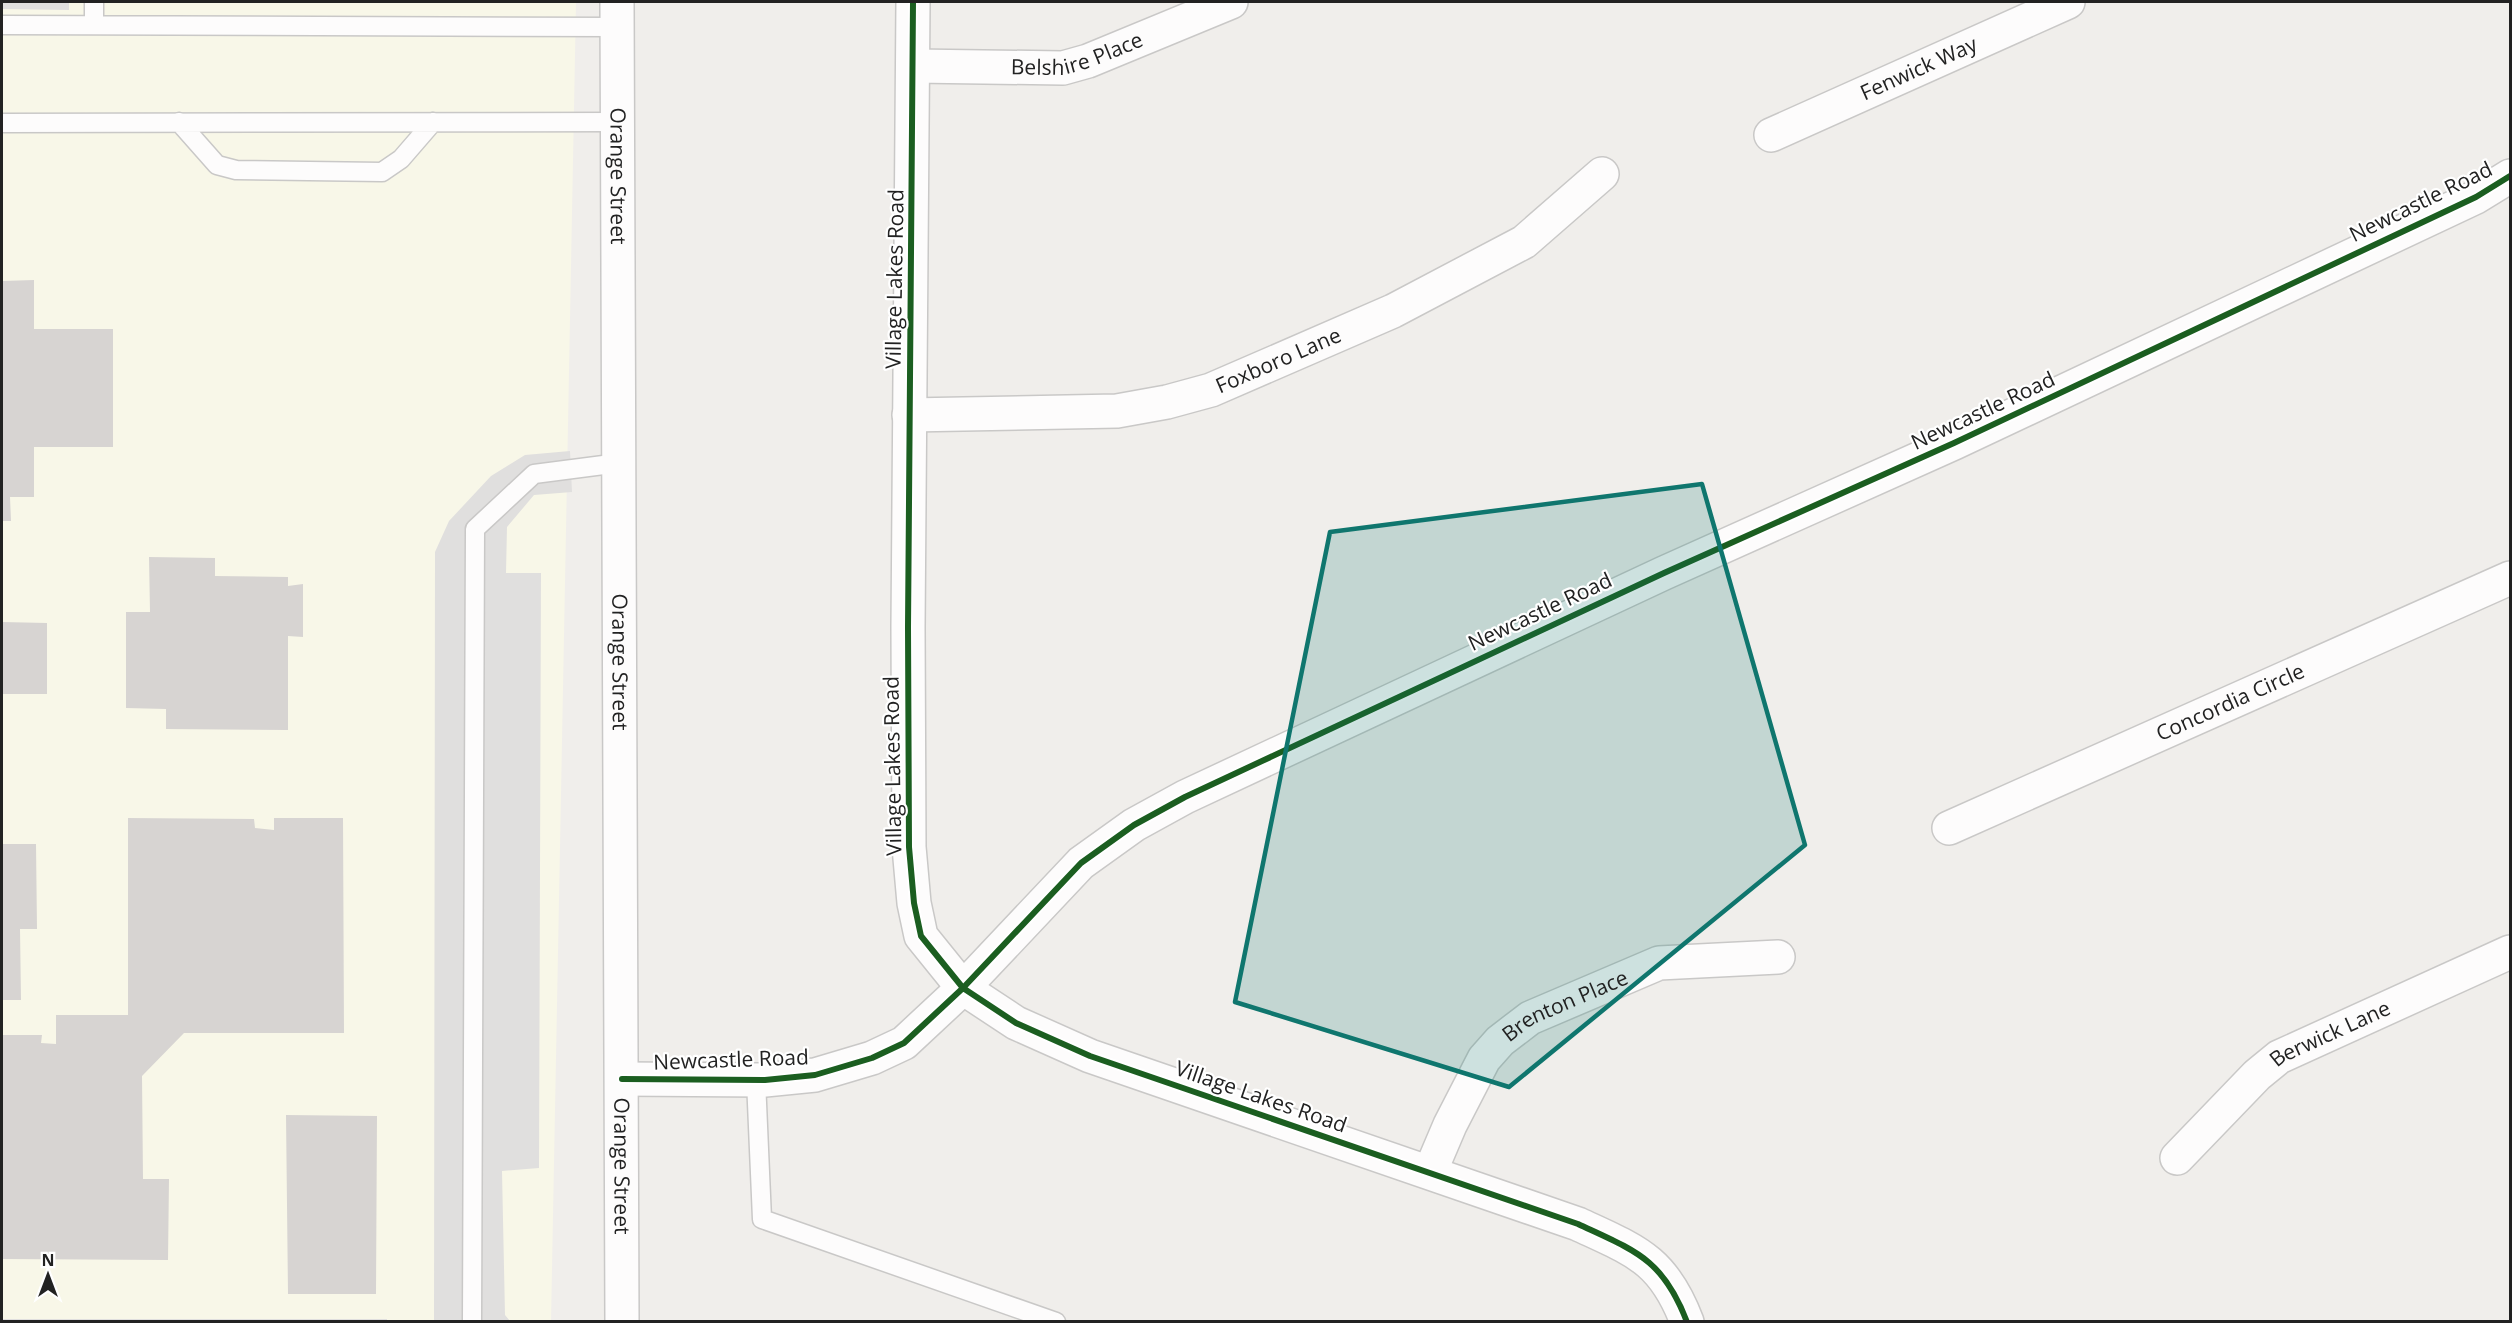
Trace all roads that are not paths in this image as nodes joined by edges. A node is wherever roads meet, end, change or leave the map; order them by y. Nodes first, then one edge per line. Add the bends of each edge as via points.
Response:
1 (94, 2) edge
2 (913, 2) edge
3 (1231, 2) edge
4 (2068, 2) edge
5 (617, 14) edge
6 (2, 25) edge
7 (94, 25) junction
8 (914, 66) junction
9 (179, 122) junction
10 (433, 122) junction
11 (618, 122) junction
12 (2, 123) edge
13 (1771, 135) dead end
14 (1602, 174) dead end
15 (2511, 176) edge
16 (909, 415) junction
17 (619, 463) junction
18 (2511, 579) edge
19 (1949, 828) dead end
20 (2511, 952) edge
21 (1778, 957) dead end
22 (963, 988) junction
23 (622, 1079) junction
24 (756, 1080) junction
25 (2177, 1158) dead end
26 (1430, 1172) junction
27 (472, 1322) edge
28 (622, 1322) edge
29 (1056, 1322) edge
30 (1687, 1322) edge

1 - 7 lane
2 - 8 street, Village Lakes Road
3 - 8 street, Belshire Place via 1063,68
4 - 13 street, Fenwick Way
5 - 7 lane
5 - 11 street, Orange Street
6 - 7 lane
8 - 16 street, Village Lakes Road
9 - 10 lane
9 - 10 lane via 217,165 236,171 382,172 401,159
9 - 12 lane
10 - 11 lane
11 - 17 street, Orange Street
14 - 16 street, Foxboro Lane via 1524,242 1393,311 1211,390 1117,411
15 - 22 street, Newcastle Road via 1965,438 1664,573 1185,797 1134,825 1081,863
16 - 22 street, Village Lakes Road via 909,847 914,903 921,936
17 - 23 street, Orange Street
17 - 27 lane via 534,474 475,529
18 - 19 street, Concordia Circle
20 - 25 street, Berwick Lane via 2279,1057
21 - 26 street, Brenton Place via 1659,963 1530,1018 1484,1059
22 - 24 street, Newcastle Road via 904,1043 872,1058 815,1075
22 - 26 street, Village Lakes Road via 1016,1023 1090,1056
23 - 24 street, Newcastle Road
23 - 28 street, Orange Street
24 - 29 lane via 762,1219
26 - 30 street, Village Lakes Road via 1578,1224 1622,1244 1653,1264 1674,1290

